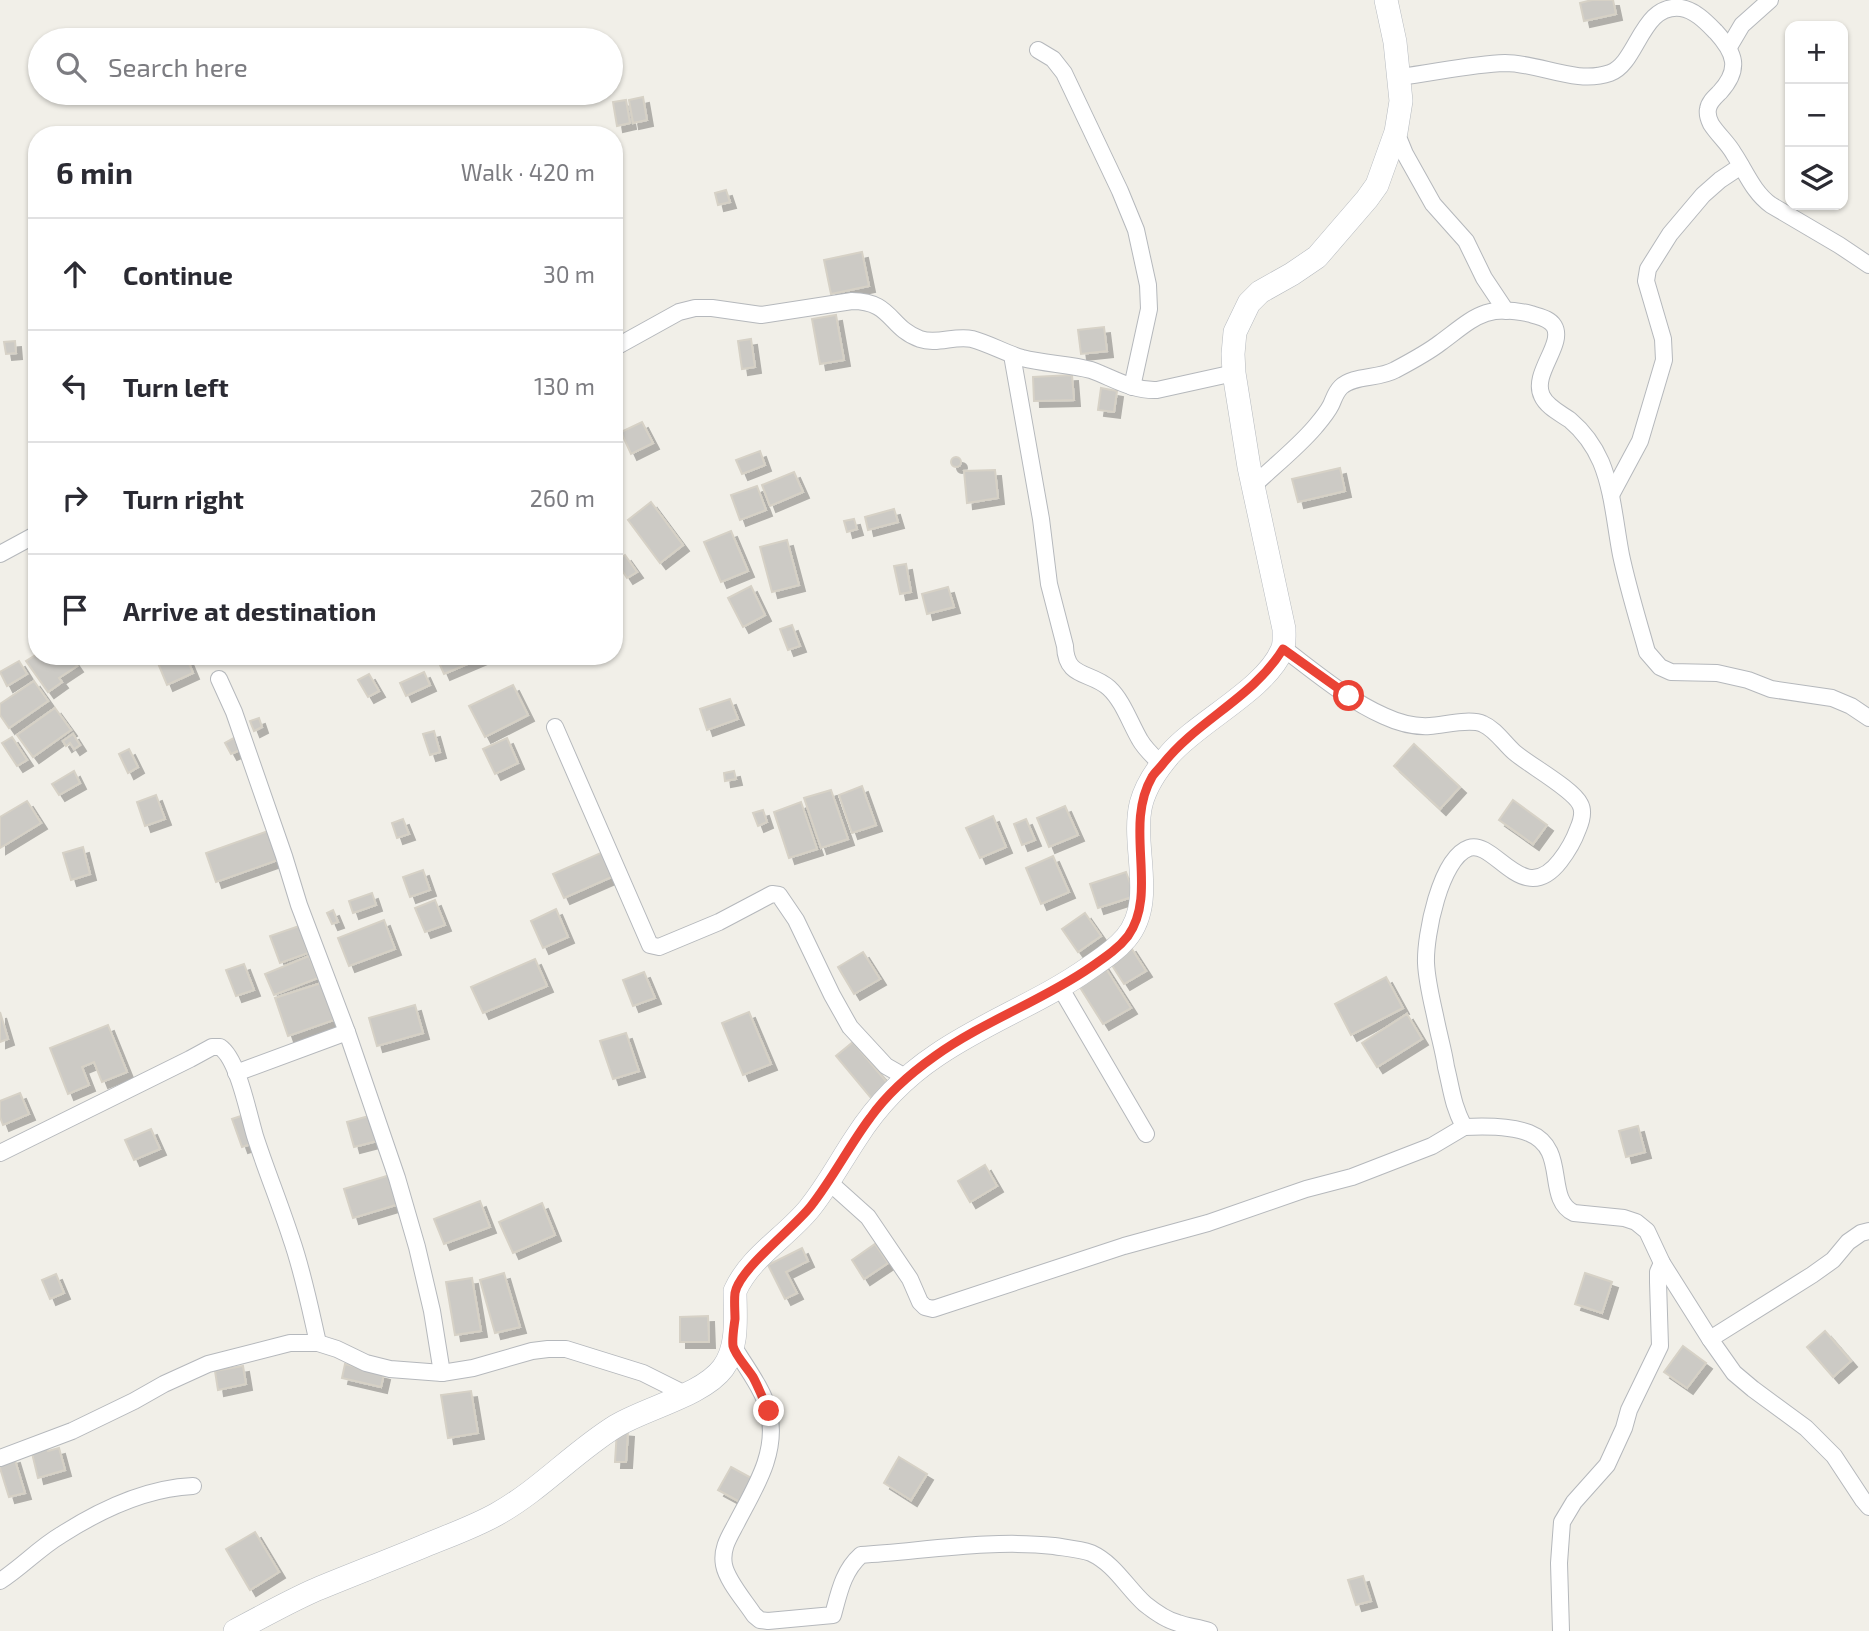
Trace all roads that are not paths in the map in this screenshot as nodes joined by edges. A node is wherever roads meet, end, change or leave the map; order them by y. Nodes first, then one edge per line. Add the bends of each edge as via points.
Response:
1 (1386, 0) edge
2 (1770, 0) edge
3 (1729, 47) junction
4 (1038, 50) dead end
5 (1399, 77) junction
6 (1396, 132) junction
7 (1741, 166) junction
8 (1869, 265) edge
9 (1506, 311) junction
10 (623, 343) edge
11 (1012, 355) junction
12 (1234, 373) junction
13 (1132, 387) junction
14 (1254, 485) junction
15 (1611, 495) junction
16 (28, 539) edge
17 (0, 554) edge
18 (1283, 649) junction
19 (219, 679) dead end
20 (1869, 718) edge
21 (555, 727) dead end
22 (1161, 765) junction
23 (1060, 987) junction
24 (347, 1032) junction
25 (236, 1073) junction
26 (907, 1078) junction
27 (1464, 1127) junction
28 (1146, 1134) dead end
29 (0, 1153) edge
30 (829, 1182) junction
31 (1869, 1231) edge
32 (1662, 1263) junction
33 (1710, 1339) junction
34 (318, 1343) junction
35 (733, 1346) junction
36 (442, 1373) junction
37 (685, 1394) junction
38 (0, 1458) edge
39 (193, 1486) dead end
40 (1869, 1507) edge
41 (0, 1581) edge
42 (832, 1615) junction
43 (1172, 1627) edge
44 (235, 1631) edge
45 (827, 1631) edge
46 (1209, 1631) edge
47 (1561, 1631) edge

1 - 5 street
2 - 3 street via 1742,25
3 - 5 street via 1694,13 1673,8 1646,26 1618,69 1605,74 1578,76 1503,63
3 - 7 street via 1729,82 1708,109 1712,125
4 - 13 street via 1064,73 1136,230 1149,309
5 - 6 street
6 - 9 street via 1433,204 1466,241
6 - 12 street via 1377,185 1317,257 1249,303 1235,332
7 - 8 street via 1762,198
7 - 15 street via 1703,195 1670,234 1648,270 1646,281 1664,359 1640,440
9 - 14 street via 1480,314 1394,371 1349,381 1315,426
9 - 15 street via 1544,318 1556,328 1541,395 1588,439
10 - 11 street via 695,308 761,315 864,301 881,307 908,333 926,341 967,338
11 - 13 street via 1090,370
11 - 22 street via 1065,656 1075,671 1111,690 1142,744
12 - 13 street via 1157,390
12 - 14 street
14 - 18 street via 1284,629
15 - 20 street via 1622,559 1647,652 1660,667 1671,673 1717,673 1770,689 1832,698
16 - 17 street
18 - 22 street via 1251,687 1200,726
18 - 27 street via 1383,716 1427,727 1482,723 1581,806 1578,830 1552,871 1523,877 1471,847 1443,878 1426,962 1452,1100
19 - 24 street
21 - 26 street via 650,945 659,947 772,894 779,895 850,1027 886,1066
22 - 23 street via 1142,804 1142,898 1136,919 1115,950
23 - 26 street via 999,1018
23 - 28 street
24 - 25 street
24 - 36 street via 417,1247
25 - 29 street via 228,1053 212,1047
25 - 34 street via 292,1239
26 - 30 street via 870,1117
27 - 30 street via 1432,1146 1352,1177 933,1309 920,1302 868,1217
27 - 32 street via 1492,1126 1529,1133 1542,1141 1552,1155 1560,1199 1569,1211 1636,1222 1647,1231
30 - 35 street via 797,1223 739,1282
31 - 33 street via 1848,1242 1812,1275
32 - 33 street
32 - 47 street via 1658,1272 1660,1346 1607,1465 1562,1522
33 - 40 street via 1734,1373 1806,1427 1834,1456
34 - 36 street via 390,1369
34 - 38 street via 290,1343 208,1364 72,1431
35 - 37 street via 719,1373
35 - 42 street via 769,1411 772,1436 762,1474 724,1548 723,1564 760,1620
36 - 37 street via 532,1352 566,1349 643,1373
37 - 44 street via 616,1426 495,1515 313,1591
39 - 41 street via 160,1490 110,1508 61,1535
42 - 43 street via 842,1581 861,1555 1027,1543 1070,1548 1104,1561
42 - 45 street
43 - 46 street

